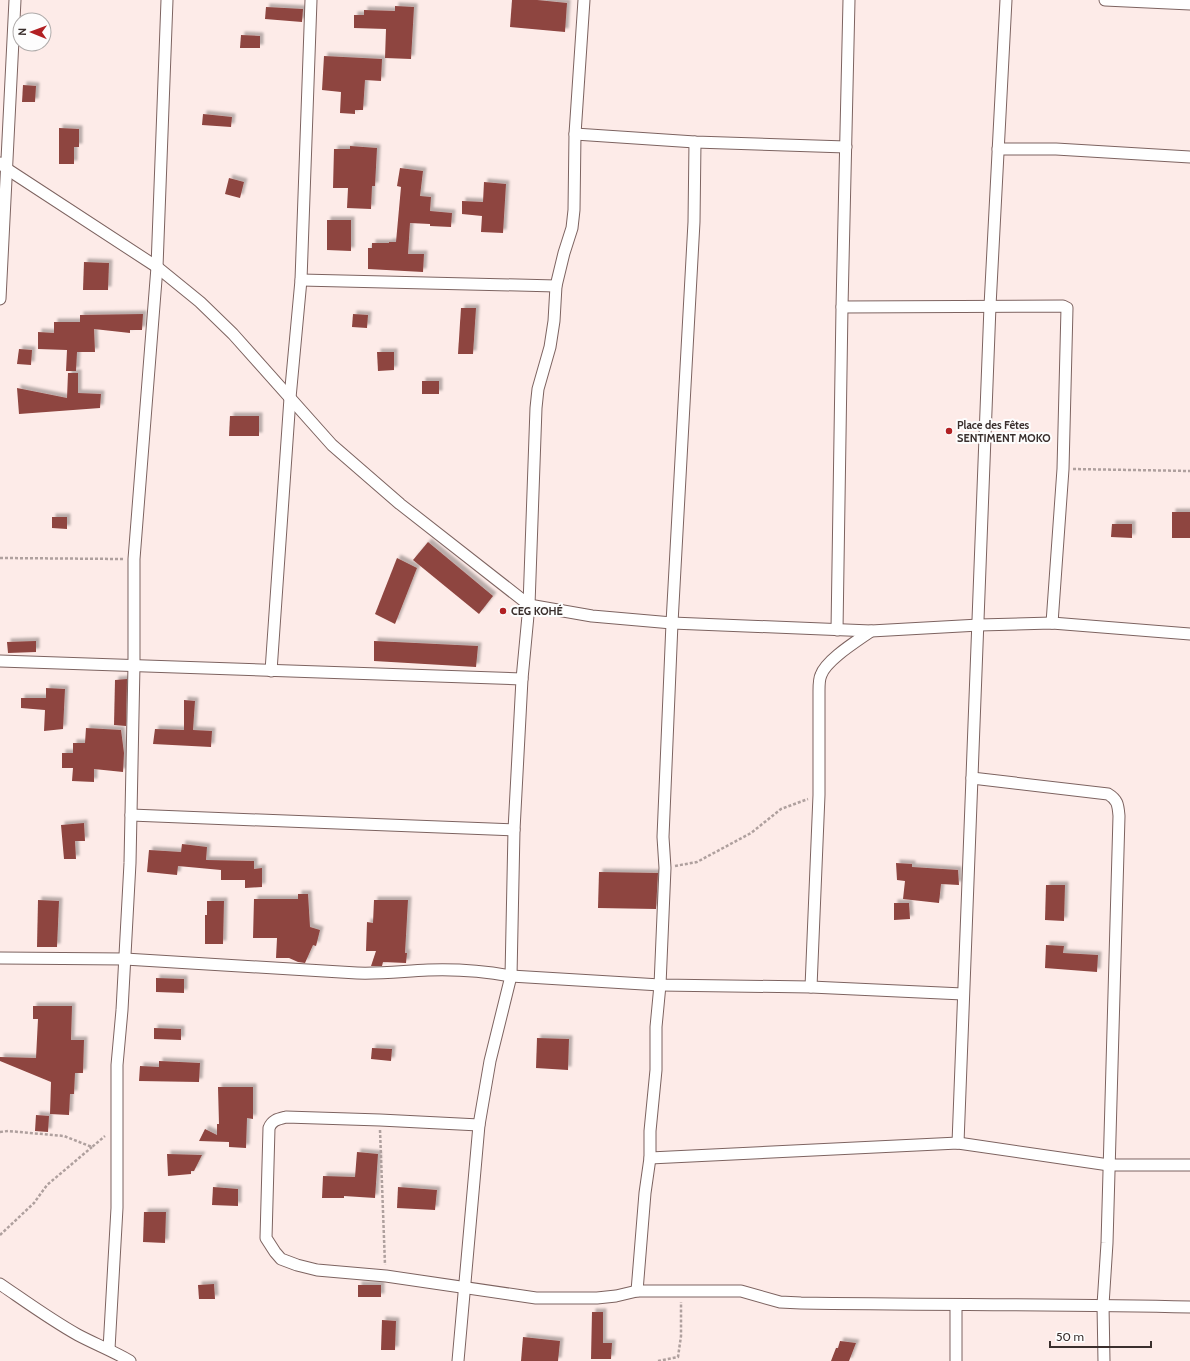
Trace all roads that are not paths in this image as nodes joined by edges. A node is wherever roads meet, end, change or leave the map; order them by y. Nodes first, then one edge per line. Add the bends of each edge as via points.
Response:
1 (15, 0) edge
2 (167, 0) edge
3 (311, 0) edge
4 (584, 0) edge
5 (849, 0) edge
6 (1006, 0) edge
7 (1105, 0) edge
8 (1190, 4) edge
9 (575, 134) junction
10 (695, 142) junction
11 (846, 147) junction
12 (998, 149) junction
13 (1190, 157) edge
14 (3, 166) edge
15 (157, 267) junction
16 (301, 280) junction
17 (556, 286) junction
18 (0, 299) edge
19 (990, 306) junction
20 (842, 307) junction
21 (290, 398) junction
22 (529, 605) junction
23 (1052, 623) junction
24 (672, 624) junction
25 (979, 625) junction
26 (837, 630) junction
27 (871, 631) junction
28 (1190, 634) edge
29 (0, 662) edge
30 (134, 665) junction
31 (271, 671) junction
32 (522, 679) junction
33 (972, 778) junction
34 (130, 815) junction
35 (514, 830) junction
36 (0, 958) edge
37 (125, 959) junction
38 (511, 976) junction
39 (660, 985) junction
40 (810, 987) junction
41 (962, 994) junction
42 (479, 1125) junction
43 (958, 1144) junction
44 (650, 1158) junction
45 (1190, 1165) edge
46 (1109, 1166) junction
47 (0, 1284) edge
48 (465, 1288) junction
49 (637, 1291) junction
50 (956, 1305) junction
51 (1103, 1305) junction
52 (1190, 1307) edge
53 (109, 1349) junction
54 (130, 1361) edge
55 (458, 1361) edge
56 (956, 1361) edge
57 (1104, 1361) edge

1 - 14 street
2 - 15 street
3 - 16 street
4 - 9 street
5 - 11 street
6 - 12 street
7 - 8 street
9 - 10 street
9 - 17 street via 574,216
10 - 11 street
10 - 24 street via 694,222
11 - 20 street
12 - 13 street via 1056,149
12 - 19 street
14 - 15 street
14 - 18 street
15 - 21 street via 200,302 233,334
15 - 30 street via 134,559
16 - 17 street
16 - 21 street
17 - 22 street via 550,347 538,389 536,408
19 - 20 street
19 - 23 street via 1063,306 1068,310 1063,469
19 - 25 street
20 - 26 street
21 - 22 street via 332,446 400,504
21 - 31 street
22 - 24 street via 592,616
22 - 32 street
23 - 25 street
23 - 28 street
24 - 26 street
24 - 39 street
25 - 27 street
25 - 33 street
26 - 27 street
27 - 40 street via 834,658 820,676 819,795
29 - 30 street
30 - 31 street
30 - 34 street
31 - 32 street
32 - 35 street
33 - 41 street
33 - 46 street via 1108,794 1115,799 1118,807
34 - 35 street
34 - 37 street
35 - 38 street
36 - 37 street
37 - 38 street via 357,973 381,974 428,970
37 - 53 street via 117,1065 116,1208
38 - 39 street
38 - 42 street via 490,1061
39 - 40 street
39 - 44 street
40 - 41 street
41 - 43 street
42 - 48 street
42 - 48 street via 286,1117 276,1119 269,1128 266,1238 281,1258 317,1270 386,1276
43 - 44 street
43 - 46 street
44 - 49 street
45 - 46 street
46 - 51 street
47 - 53 street via 78,1335
48 - 49 street via 536,1298 596,1298
48 - 55 street
49 - 50 street via 741,1292 780,1302 802,1303
50 - 51 street
50 - 56 street
51 - 52 street
51 - 57 street
53 - 54 street

